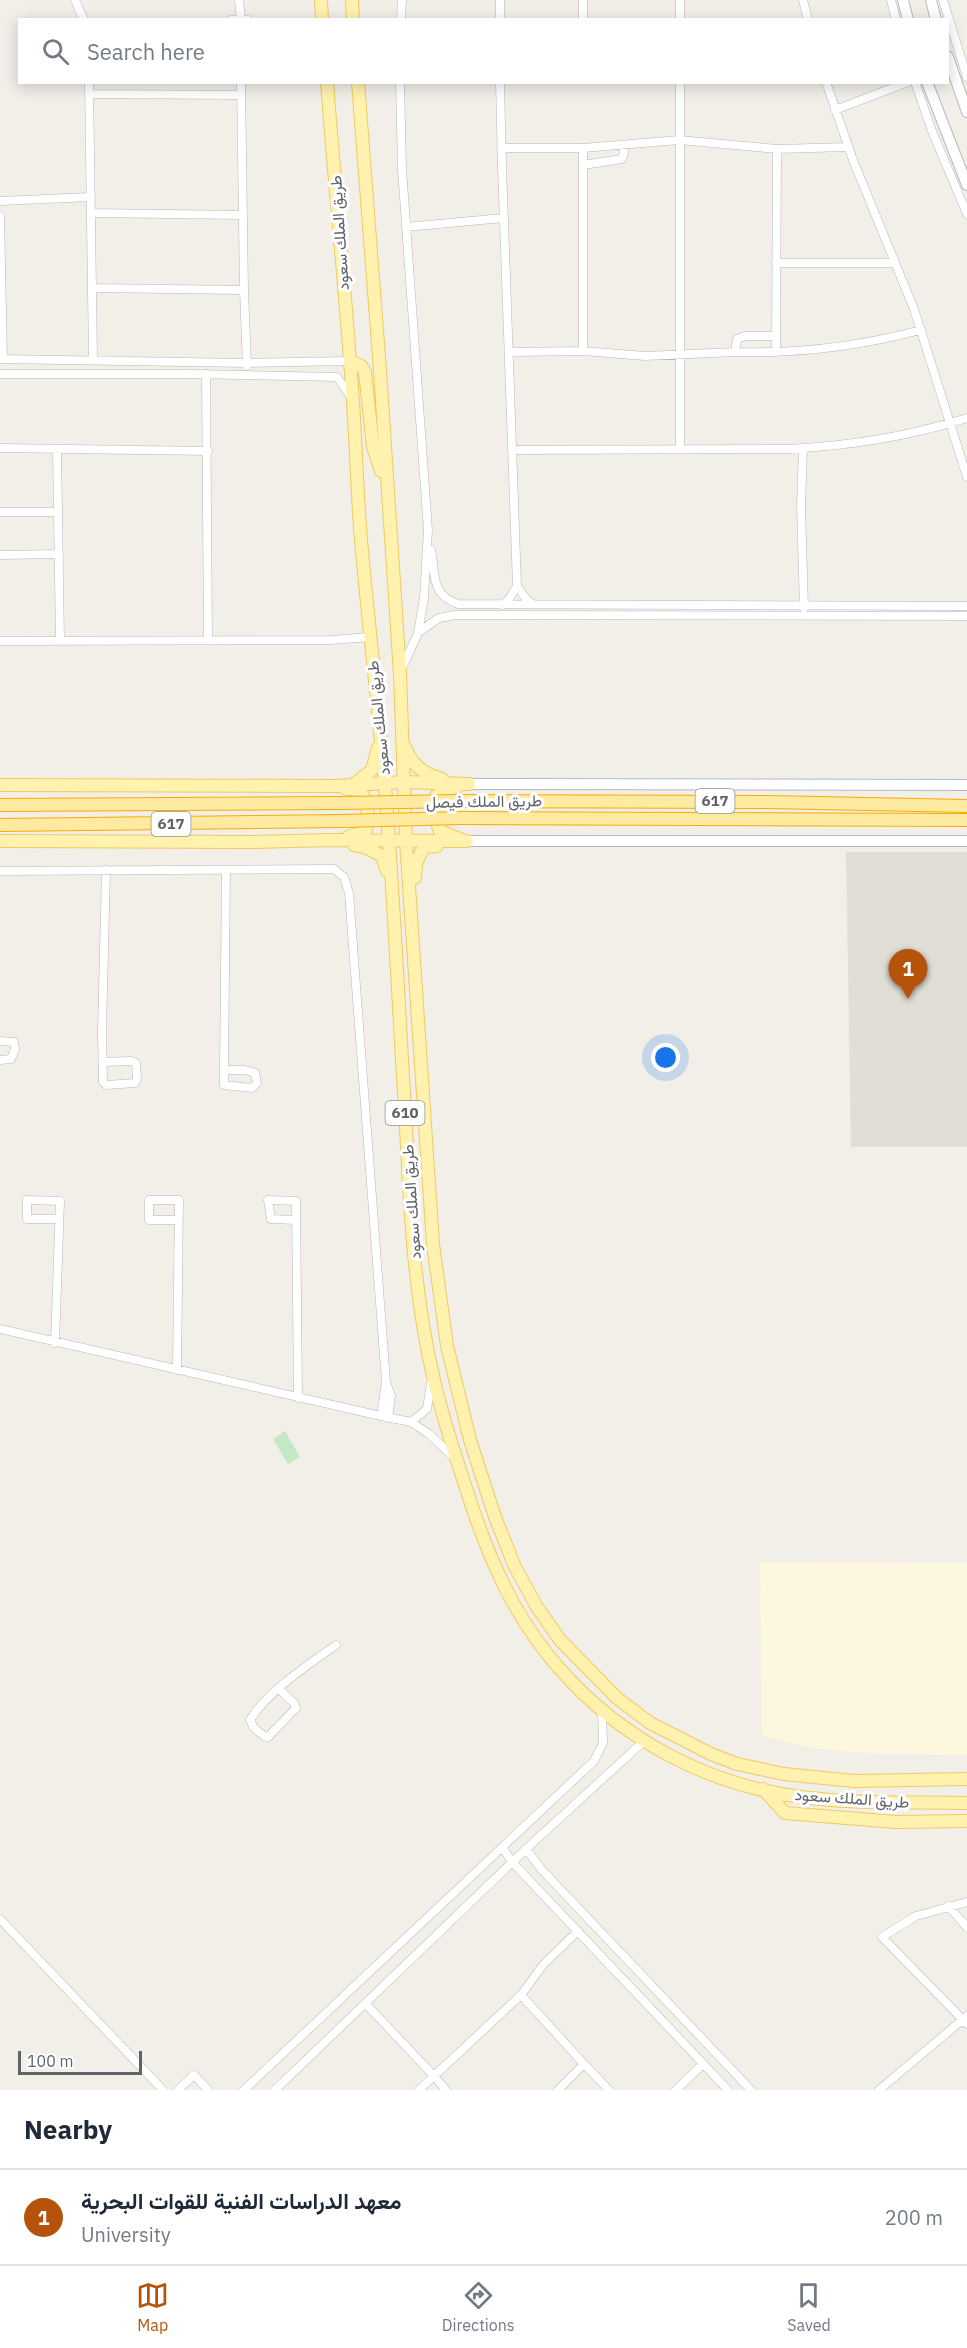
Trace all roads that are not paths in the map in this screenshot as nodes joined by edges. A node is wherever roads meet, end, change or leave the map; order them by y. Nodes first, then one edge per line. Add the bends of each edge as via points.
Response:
1 (75, 0) edge
2 (239, 0) edge
3 (321, 0) edge
4 (351, 0) edge
5 (402, 0) edge
6 (500, 0) edge
7 (583, 0) edge
8 (680, 0) edge
9 (803, 0) edge
10 (891, 0) edge
11 (903, 0) edge
12 (931, 0) edge
13 (943, 0) edge
14 (83, 18) edge
15 (241, 18) edge
16 (322, 18) edge
17 (353, 18) edge
18 (401, 18) edge
19 (500, 18) edge
20 (583, 18) edge
21 (680, 18) edge
22 (808, 18) edge
23 (896, 18) edge
24 (908, 18) edge
25 (936, 18) edge
26 (949, 18) edge
27 (949, 19) edge
28 (949, 60) edge
29 (967, 77) edge
30 (89, 84) edge
31 (241, 84) edge
32 (327, 84) edge
33 (358, 84) edge
34 (400, 84) edge
35 (501, 84) edge
36 (680, 84) edge
37 (827, 84) edge
38 (903, 84) edge
39 (916, 84) edge
40 (928, 84) edge
41 (89, 94) junction
42 (242, 95) junction
43 (835, 110) junction
44 (967, 112) edge
45 (679, 140) junction
46 (623, 145) junction
47 (848, 147) junction
48 (501, 148) junction
49 (583, 148) junction
50 (777, 149) junction
51 (583, 165) junction
52 (967, 185) edge
53 (91, 197) junction
54 (0, 201) edge
55 (91, 213) junction
56 (243, 214) junction
57 (967, 214) edge
58 (0, 216) edge
59 (503, 218) junction
60 (406, 227) junction
61 (776, 263) junction
62 (895, 263) junction
63 (1, 274) edge
64 (93, 288) junction
65 (244, 290) junction
66 (921, 330) junction
67 (776, 336) junction
68 (583, 351) junction
69 (508, 352) junction
70 (735, 352) junction
71 (776, 352) junction
72 (679, 355) junction
73 (2, 359) edge
74 (93, 360) junction
75 (350, 361) junction
76 (246, 363) junction
77 (0, 374) edge
78 (206, 374) junction
79 (249, 375) junction
80 (353, 401) junction
81 (967, 418) edge
82 (951, 423) junction
83 (0, 448) edge
84 (803, 448) junction
85 (57, 449) junction
86 (680, 449) junction
87 (512, 450) junction
88 (208, 451) junction
89 (967, 477) edge
90 (0, 512) edge
91 (58, 512) junction
92 (388, 517) junction
93 (428, 530) junction
94 (59, 554) junction
95 (0, 555) edge
96 (518, 586) junction
97 (502, 605) junction
98 (534, 605) junction
99 (804, 605) junction
100 (967, 606) edge
101 (804, 616) junction
102 (967, 616) edge
103 (418, 633) junction
104 (370, 637) junction
105 (208, 640) junction
106 (0, 641) edge
107 (60, 641) junction
108 (399, 674) junction
109 (381, 735) junction
110 (401, 736) junction
111 (385, 782) junction
112 (404, 782) junction
113 (354, 784) junction
114 (469, 784) junction
115 (967, 784) edge
116 (0, 785) edge
117 (336, 786) junction
118 (0, 805) edge
119 (967, 806) edge
120 (967, 820) edge
121 (0, 825) edge
122 (330, 840) junction
123 (390, 841) junction
124 (406, 841) junction
125 (467, 841) junction
126 (967, 841) edge
127 (0, 842) edge
128 (106, 870) junction
129 (226, 870) junction
130 (0, 871) edge
131 (393, 904) junction
132 (411, 906) junction
133 (0, 1041) edge
134 (0, 1060) edge
135 (103, 1062) junction
136 (224, 1070) dead end
137 (59, 1219) junction
138 (178, 1220) junction
139 (296, 1220) dead end
140 (0, 1329) edge
141 (55, 1343) junction
142 (177, 1370) junction
143 (433, 1375) junction
144 (298, 1398) junction
145 (384, 1417) junction
146 (411, 1422) junction
147 (456, 1460) junction
148 (336, 1645) dead end
149 (279, 1689) junction
150 (602, 1711) junction
151 (643, 1742) junction
152 (967, 1779) edge
153 (763, 1790) junction
154 (967, 1803) edge
155 (967, 1821) edge
156 (502, 1847) junction
157 (526, 1849) junction
158 (513, 1863) junction
159 (967, 1902) edge
160 (948, 1906) junction
161 (0, 1919) edge
162 (967, 1927) edge
163 (578, 1931) junction
164 (521, 1995) junction
165 (366, 2004) junction
166 (966, 2020) edge
167 (584, 2064) junction
168 (704, 2064) junction
169 (434, 2076) junction
170 (180, 2089) edge
171 (881, 2089) edge
172 (163, 2090) edge
173 (208, 2090) edge
174 (244, 2090) edge
175 (275, 2090) edge
176 (419, 2090) edge
177 (446, 2090) edge
178 (558, 2090) edge
179 (609, 2090) edge
180 (676, 2090) edge
181 (729, 2090) edge
182 (751, 2090) edge

1 - 14 street
2 - 15 street
3 - 16 main road
4 - 17 main road
5 - 18 street
6 - 19 street
7 - 20 street
8 - 21 street
9 - 22 street
10 - 23 street
11 - 24 main road
12 - 25 main road
13 - 26 street
27 - 29 street
28 - 44 main road
30 - 41 street
31 - 42 street
32 - 75 main road, طريق الملك سعود / 610
33 - 92 main road, طريق الملك سعود / 610
34 - 60 street
35 - 48 street
36 - 45 street
37 - 43 street
38 - 43 street
39 - 57 street
40 - 52 main road
41 - 42 street
41 - 53 street
42 - 56 street
43 - 47 street
45 - 46 street
45 - 50 street
45 - 72 street
46 - 49 street
46 - 51 street via 622,159
47 - 50 street
47 - 62 street
48 - 49 street
48 - 59 street
49 - 51 street
50 - 61 street
51 - 68 street
53 - 54 street
53 - 55 street
55 - 56 street
55 - 64 street
56 - 65 street
58 - 63 street
59 - 60 street
59 - 69 street
60 - 93 street
61 - 62 street
61 - 67 street
62 - 66 street
63 - 73 street
64 - 65 street
64 - 74 street
65 - 76 street
66 - 71 street via 844,347
66 - 82 street
67 - 70 street via 737,339
67 - 71 street
68 - 69 street
68 - 72 street
69 - 87 street
70 - 71 street
70 - 72 street
72 - 86 street
73 - 74 street
74 - 76 street
75 - 76 street
75 - 80 main road, طريق الملك سعود / 610
75 - 92 main road via 365,372 373,447 380,465
76 - 79 street
77 - 78 street
78 - 79 street
78 - 88 street
79 - 80 street via 337,378
80 - 104 main road, طريق الملك سعود / 610
81 - 82 street
82 - 84 street via 878,441
82 - 89 street
83 - 85 street
84 - 86 street
84 - 99 street
85 - 88 street
85 - 91 street
86 - 87 street
87 - 96 street
88 - 105 street
90 - 91 street
91 - 94 street
92 - 108 main road, طريق الملك سعود / 610
93 - 97 street via 434,577 441,594 458,604
93 - 103 street
94 - 95 street
94 - 107 street
96 - 97 street
96 - 98 street
97 - 98 street
98 - 99 street
99 - 100 street
99 - 101 street
101 - 102 street
101 - 103 street via 455,615 439,618
103 - 108 street
104 - 105 street
104 - 109 main road, طريق الملك سعود / 610
105 - 107 street
106 - 107 street
108 - 110 main road, طريق الملك سعود / 610
109 - 111 main road, طريق الملك سعود / 610
109 - 113 main road via 376,763
110 - 112 main road, طريق الملك سعود / 610
110 - 114 main road via 411,761 426,774
111 - 112 main road
111 - 113 main road
111 - 123 main road, طريق الملك سعود / 610
112 - 114 main road
112 - 124 main road, طريق الملك سعود / 610
113 - 117 main road
114 - 115 main road
114 - 125 main road via 436,795 434,808 440,831
116 - 117 main road
117 - 122 main road via 358,790 365,799 367,824 360,834
118 - 119 highway, طريق الملك فيصل / 617, bridge via 744,801
120 - 121 highway, طريق الملك فيصل / 617, bridge via 462,818
122 - 123 main road
122 - 127 main road
122 - 131 main road via 367,848 382,856
123 - 124 main road
123 - 131 main road, طريق الملك سعود / 610
124 - 125 main road
124 - 132 main road, طريق الملك سعود / 610
125 - 126 main road
125 - 132 main road via 424,848 417,863
128 - 129 street
128 - 130 street
128 - 135 street
129 - 136 street
129 - 145 street via 334,869 344,877 349,893 386,1382
131 - 143 main road, طريق الملك سعود / 610 via 412,1238
132 - 152 main road, طريق الملك سعود / 610 via 433,1244 447,1346 470,1440 495,1517 515,1567 537,1607 560,1640 617,1698 650,1723 711,1754 761,1769 822,1779
133 - 134 street via 14,1042 15,1049 12,1059
135 - 135 street via 106,1085 135,1083 136,1063
137 - 137 street via 60,1201 27,1200 27,1219
137 - 141 street
138 - 138 street via 178,1200 149,1200 149,1220
138 - 142 street
139 - 144 street
140 - 141 street
141 - 142 street
142 - 144 street
143 - 146 street via 427,1409
143 - 147 main road, طريق الملك سعود / 610
144 - 145 street
145 - 146 street
146 - 147 street
147 - 150 main road, طريق الملك سعود / 610 via 493,1564 518,1612 558,1668
148 - 149 street
149 - 149 street via 250,1719 254,1728 267,1737 296,1708
150 - 151 main road, طريق الملك سعود / 610
150 - 156 street via 600,1753
151 - 153 main road, طريق الملك سعود / 610 via 687,1765
151 - 157 street
153 - 154 main road, طريق الملك سعود / 610 via 802,1797
153 - 155 main road via 785,1813 896,1822
156 - 158 street
156 - 174 street
157 - 158 street
157 - 182 street
158 - 163 street
158 - 165 street
159 - 160 street
160 - 162 street
160 - 166 street via 916,1916 882,1937
161 - 172 street
163 - 164 street via 543,1965
163 - 168 street
164 - 167 street
164 - 169 street
165 - 169 street
165 - 175 street
166 - 171 street
167 - 178 street
167 - 179 street
168 - 180 street
168 - 181 street
169 - 176 street
169 - 177 street
170 - 173 street via 194,2075

